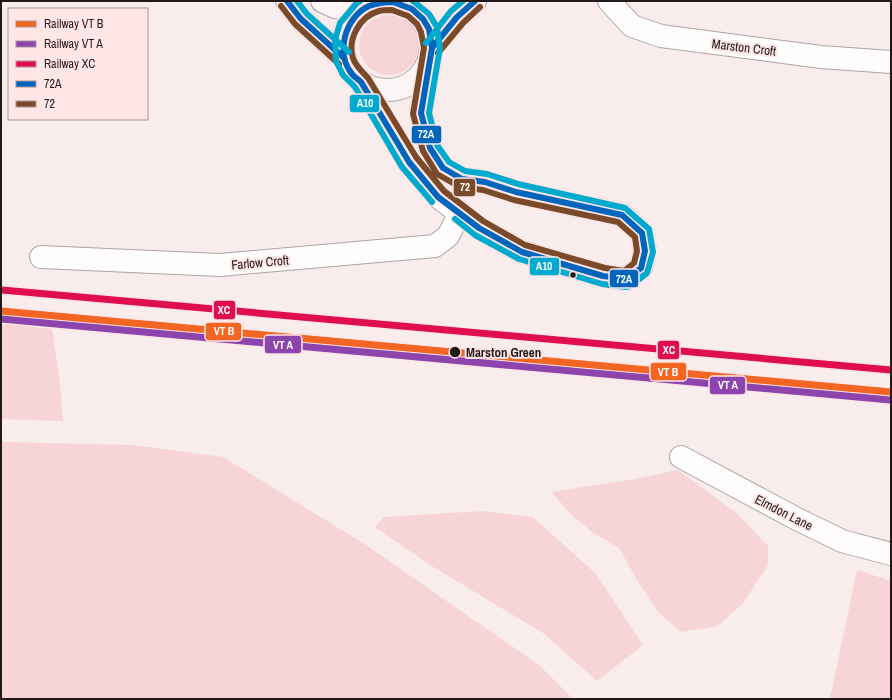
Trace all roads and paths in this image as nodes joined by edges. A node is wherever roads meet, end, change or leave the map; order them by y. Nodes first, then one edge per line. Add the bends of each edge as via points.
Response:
1 (287, 1) edge
2 (322, 1) edge
3 (475, 1) edge
4 (609, 1) edge
5 (373, 4) edge
6 (430, 56) junction
7 (344, 58) junction
8 (891, 62) edge
9 (360, 82) junction
10 (460, 213) junction
11 (41, 257) dead end
12 (681, 457) dead end
13 (891, 554) edge

1 - 7 street via 301,19
2 - 5 street via 335,7
3 - 6 street via 456,17
4 - 8 street, Marston Croft via 632,26 661,36 821,57
5 - 6 street via 393,2 412,9 423,19 429,29
5 - 7 street via 347,26 343,40
6 - 9 street via 420,77 412,84 397,90 383,91
6 - 10 street via 421,113 430,148 443,168 462,179 485,182 516,192 622,215 642,233 645,251 641,268 626,280 558,263 522,252 479,228
7 - 9 street via 350,71
9 - 10 street via 409,162 438,197
10 - 11 street, Farlow Croft via 448,236 436,246 220,265
12 - 13 street, Elmdon Lane via 842,541

